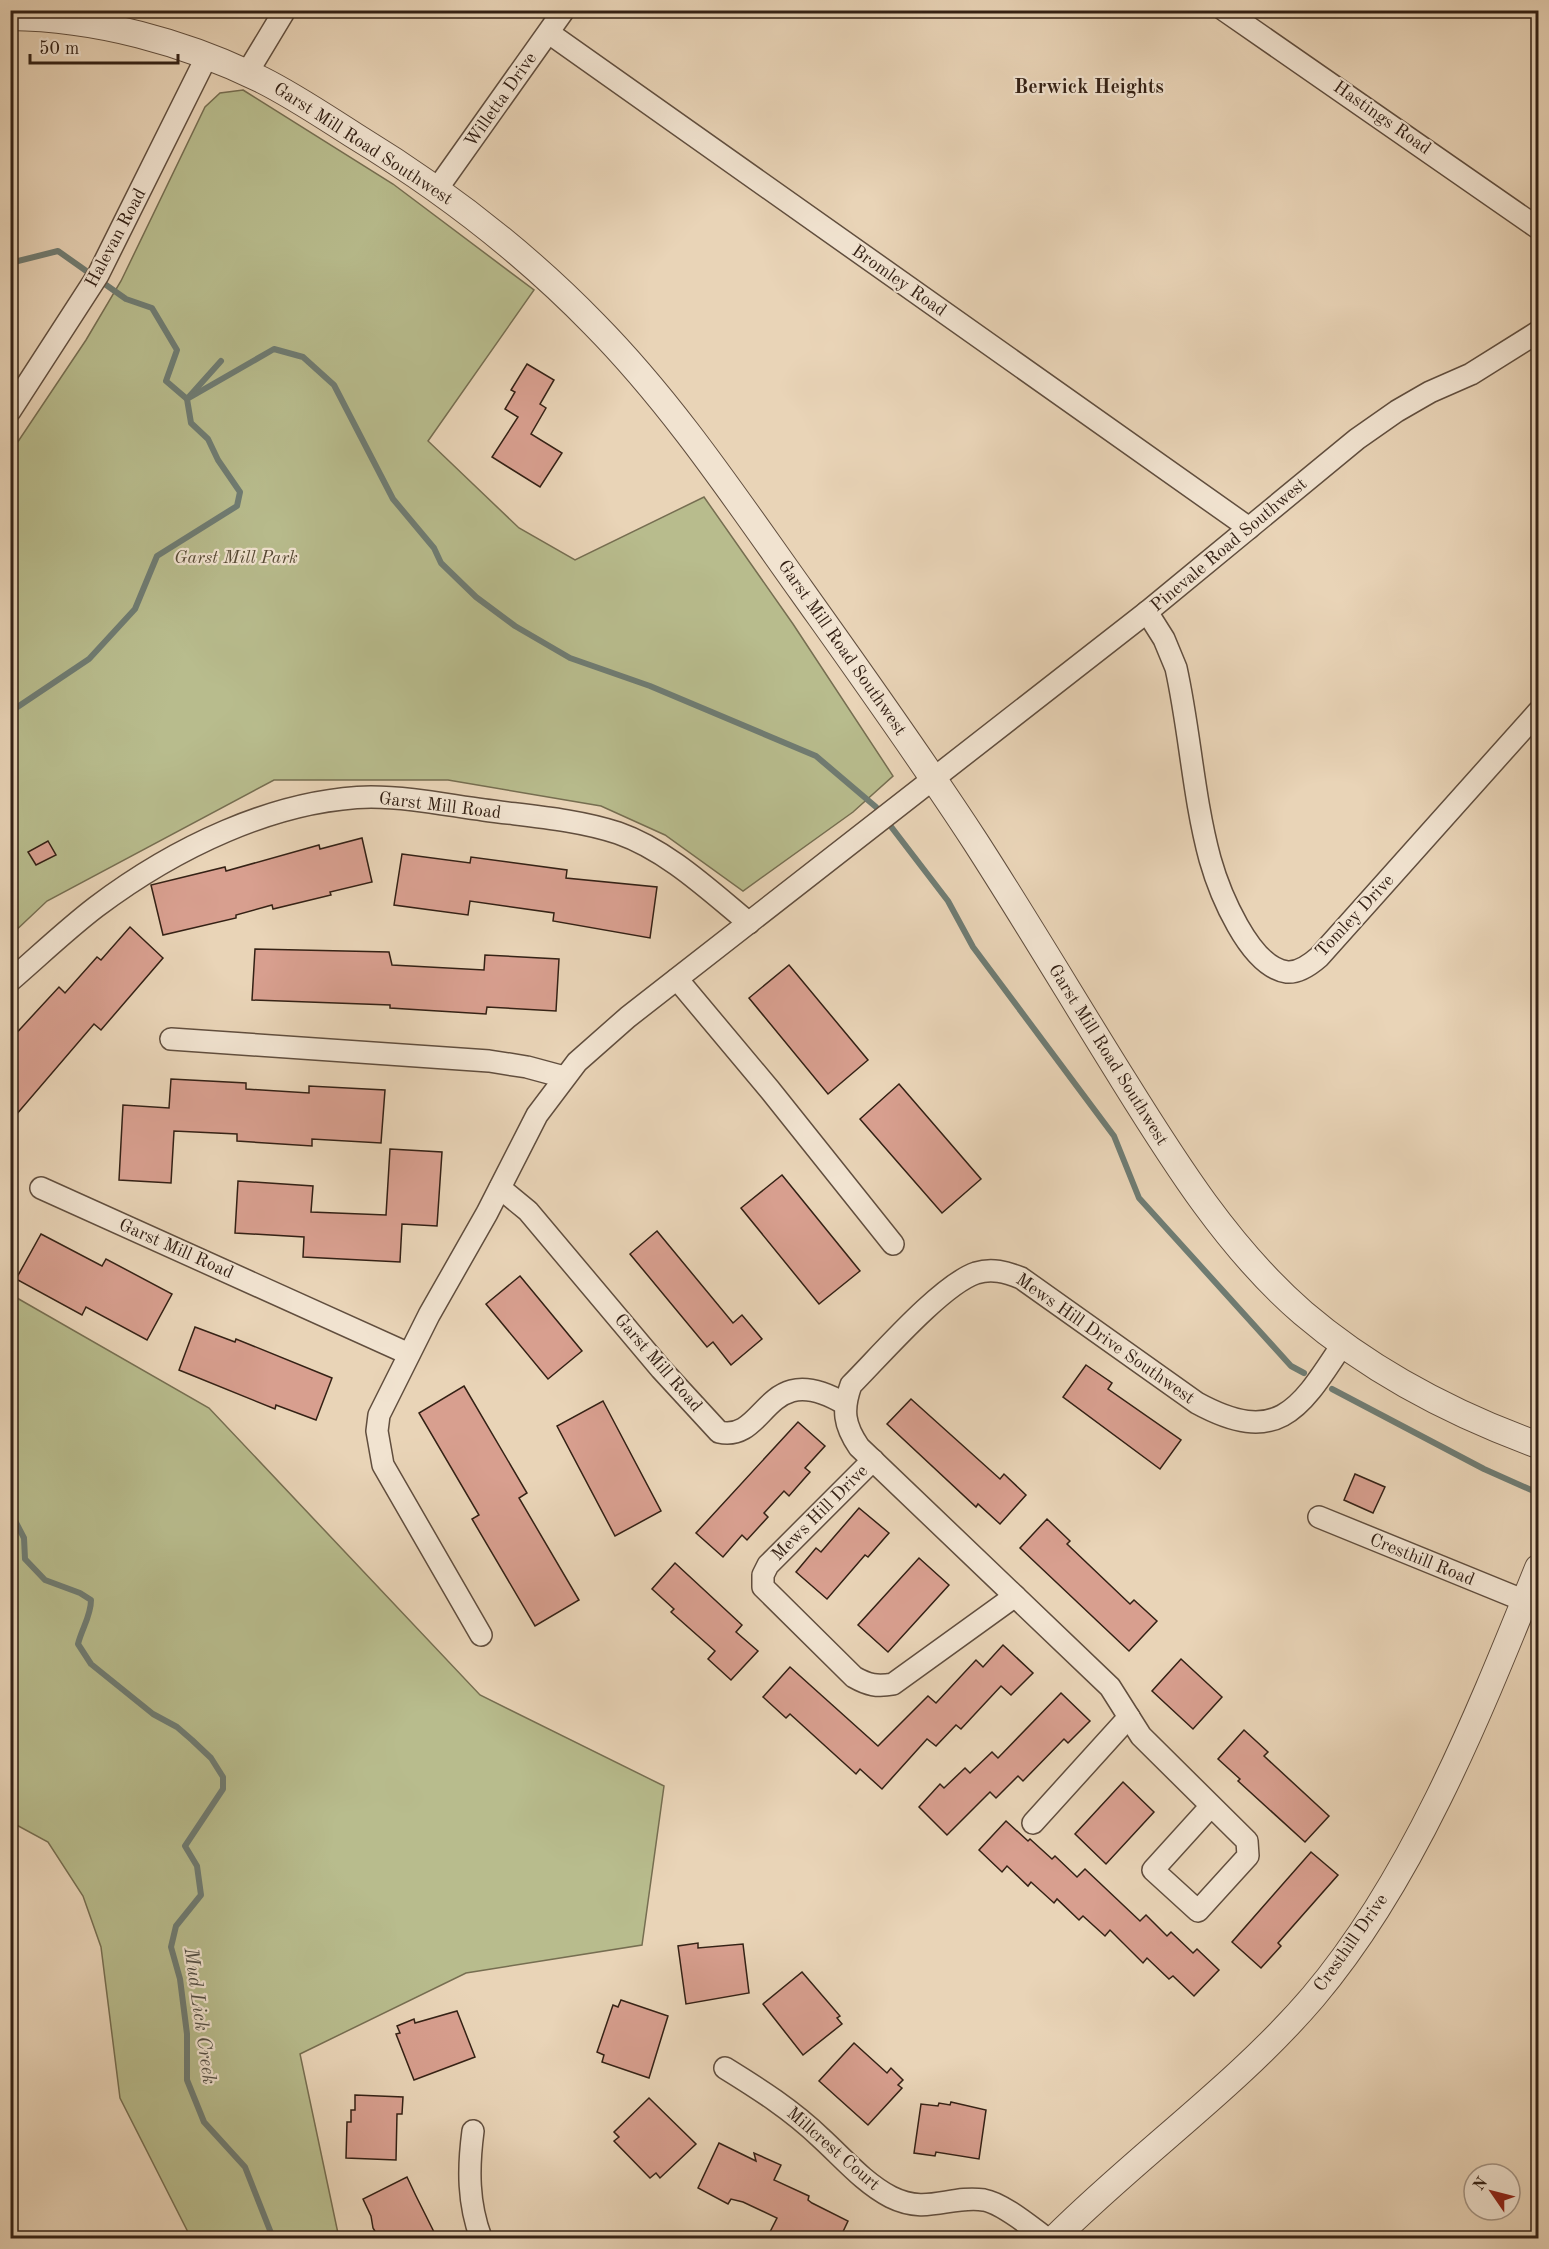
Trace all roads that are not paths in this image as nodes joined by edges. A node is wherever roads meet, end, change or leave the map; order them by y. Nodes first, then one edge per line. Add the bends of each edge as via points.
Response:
1 (285, 10) edge
2 (564, 10) edge
3 (1224, 10) edge
4 (10, 16) edge
5 (549, 33) junction
6 (207, 56) junction
7 (247, 73) junction
8 (437, 189) junction
9 (1539, 228) edge
10 (1539, 332) edge
11 (10, 411) edge
12 (1249, 528) junction
13 (1147, 612) junction
14 (1539, 712) edge
15 (934, 780) junction
16 (749, 922) junction
17 (677, 979) junction
18 (10, 981) edge
19 (171, 1039) dead end
20 (564, 1077) junction
21 (41, 1188) dead end
22 (500, 1188) junction
23 (893, 1244) dead end
24 (1342, 1345) junction
25 (409, 1354) junction
26 (845, 1404) junction
27 (1539, 1446) edge
28 (873, 1460) junction
29 (1319, 1517) dead end
30 (1539, 1568) edge
31 (1015, 1596) junction
32 (1525, 1601) junction
33 (481, 1635) dead end
34 (1129, 1717) junction
35 (1211, 1806) junction
36 (1032, 1823) dead end
37 (725, 2068) dead end
38 (473, 2131) dead end
39 (481, 2238) edge
40 (1046, 2238) edge
41 (1055, 2238) edge

1 - 7 street
2 - 5 street, Willetta Drive
3 - 9 street, Hastings Road
4 - 6 street, Garst Mill Road Southwest via 67,21 144,35
5 - 8 street, Willetta Drive
5 - 12 street, Bromley Road
6 - 7 street, Garst Mill Road Southwest
6 - 11 street, Halevan Road via 98,275
7 - 8 street, Garst Mill Road Southwest
8 - 15 street, Garst Mill Road Southwest via 544,274 655,392
10 - 12 street, Pinevale Road Southwest via 1471,374 1397,411
12 - 13 street, Pinevale Road Southwest
13 - 14 street, Tomley Drive via 1176,668 1210,859 1224,897 1260,959 1288,972 1297,971 1319,957
13 - 15 street, Pinevale Road Southwest
15 - 16 street
15 - 24 street, Garst Mill Road Southwest via 1165,1147 1210,1210 1260,1271
16 - 17 street
16 - 18 street, Garst Mill Road via 650,848 620,834 589,825 402,798 340,800 303,807 201,843 98,905
17 - 20 street
17 - 23 street
19 - 20 street via 489,1061
20 - 22 street via 537,1115
21 - 25 street, Garst Mill Road
22 - 25 street
22 - 26 street, Garst Mill Road via 528,1211 719,1432 741,1432 770,1402 792,1390 813,1390
24 - 26 street, Mews Hill Drive Southwest via 1308,1397 1294,1409 1276,1419 1242,1422 1197,1403 1021,1278 989,1270 974,1274 940,1296 851,1385
24 - 27 street, Garst Mill Road Southwest via 1434,1401
25 - 33 street via 379,1415 379,1450 383,1465
26 - 28 street via 849,1431
28 - 31 street, Mews Hill Drive
28 - 31 street, Mews Hill Drive via 768,1565 763,1575 763,1587 854,1677 867,1685 893,1684
29 - 32 street, Cresthill Road
30 - 32 street, Cresthill Drive
31 - 34 street, Mews Hill Drive via 1110,1687
32 - 41 street, Cresthill Drive via 1420,1833 1380,1905 1350,1948 1314,1996 1276,2037
34 - 35 street, Mews Hill Drive via 1152,1749
34 - 36 street
35 - 35 street, Mews Hill Drive via 1247,1841 1250,1849 1198,1911 1153,1870
37 - 40 street, Millcrest Court via 785,2107 887,2195 921,2206 986,2200
38 - 39 street via 470,2192

